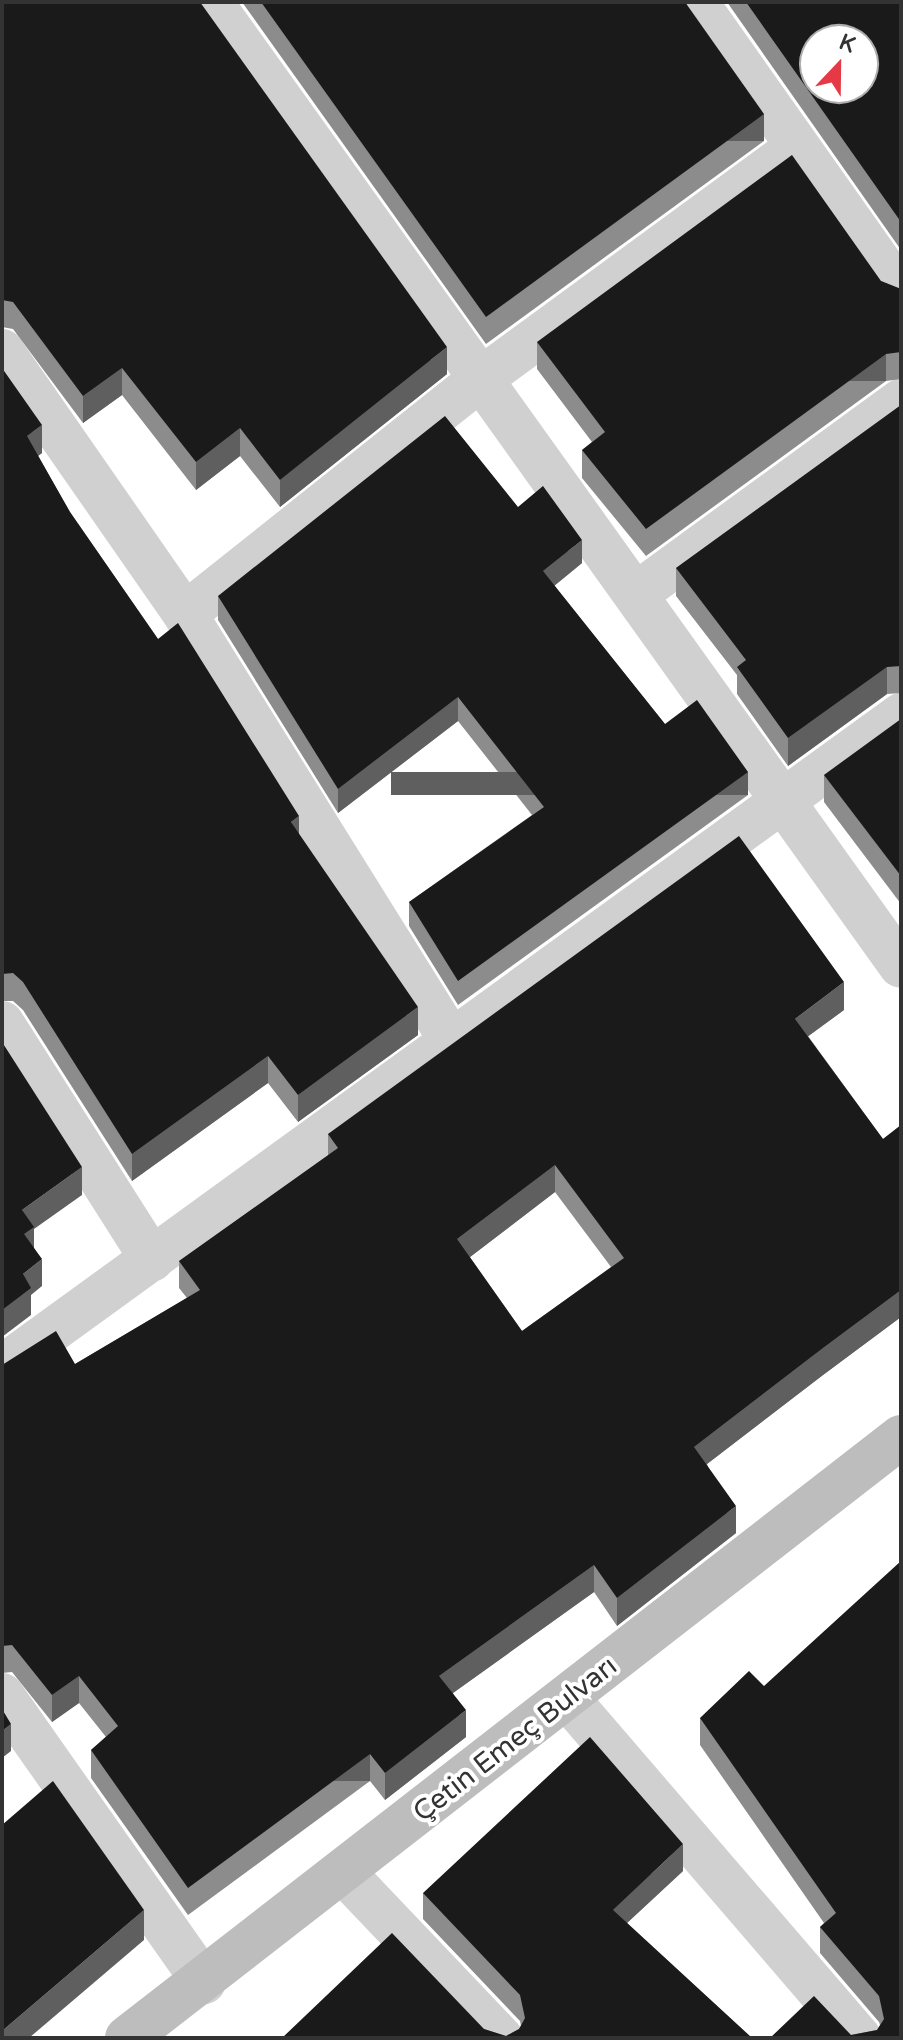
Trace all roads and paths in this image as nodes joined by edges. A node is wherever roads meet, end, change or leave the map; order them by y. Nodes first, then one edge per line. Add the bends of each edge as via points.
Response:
1 (211, 2) edge
2 (696, 2) edge
3 (798, 147) junction
4 (901, 293) edge
5 (2, 351) edge
6 (482, 378) junction
7 (901, 401) edge
8 (636, 594) junction
9 (185, 614) junction
10 (901, 715) edge
11 (784, 800) junction
12 (901, 966) edge
13 (2, 1023) edge
14 (452, 1042) junction
15 (152, 1259) junction
16 (2, 1367) edge
17 (901, 1437) edge
18 (2, 1695) edge
19 (568, 1699) junction
20 (344, 1873) junction
21 (204, 1982) junction
22 (127, 2038) edge
23 (501, 2038) edge
24 (860, 2038) edge

1 - 6 street
2 - 3 street
3 - 4 street
3 - 6 street
5 - 9 street
6 - 8 street
6 - 9 street
7 - 8 street
8 - 11 street
9 - 14 street
10 - 11 street
11 - 12 street
11 - 14 street
13 - 15 street
14 - 15 street
15 - 16 street
17 - 19 main road, Çetin Emeç Bulvarı
18 - 21 street
19 - 20 main road, Çetin Emeç Bulvarı
19 - 24 street
20 - 21 main road, Çetin Emeç Bulvarı
20 - 23 street
21 - 22 main road, Çetin Emeç Bulvarı

